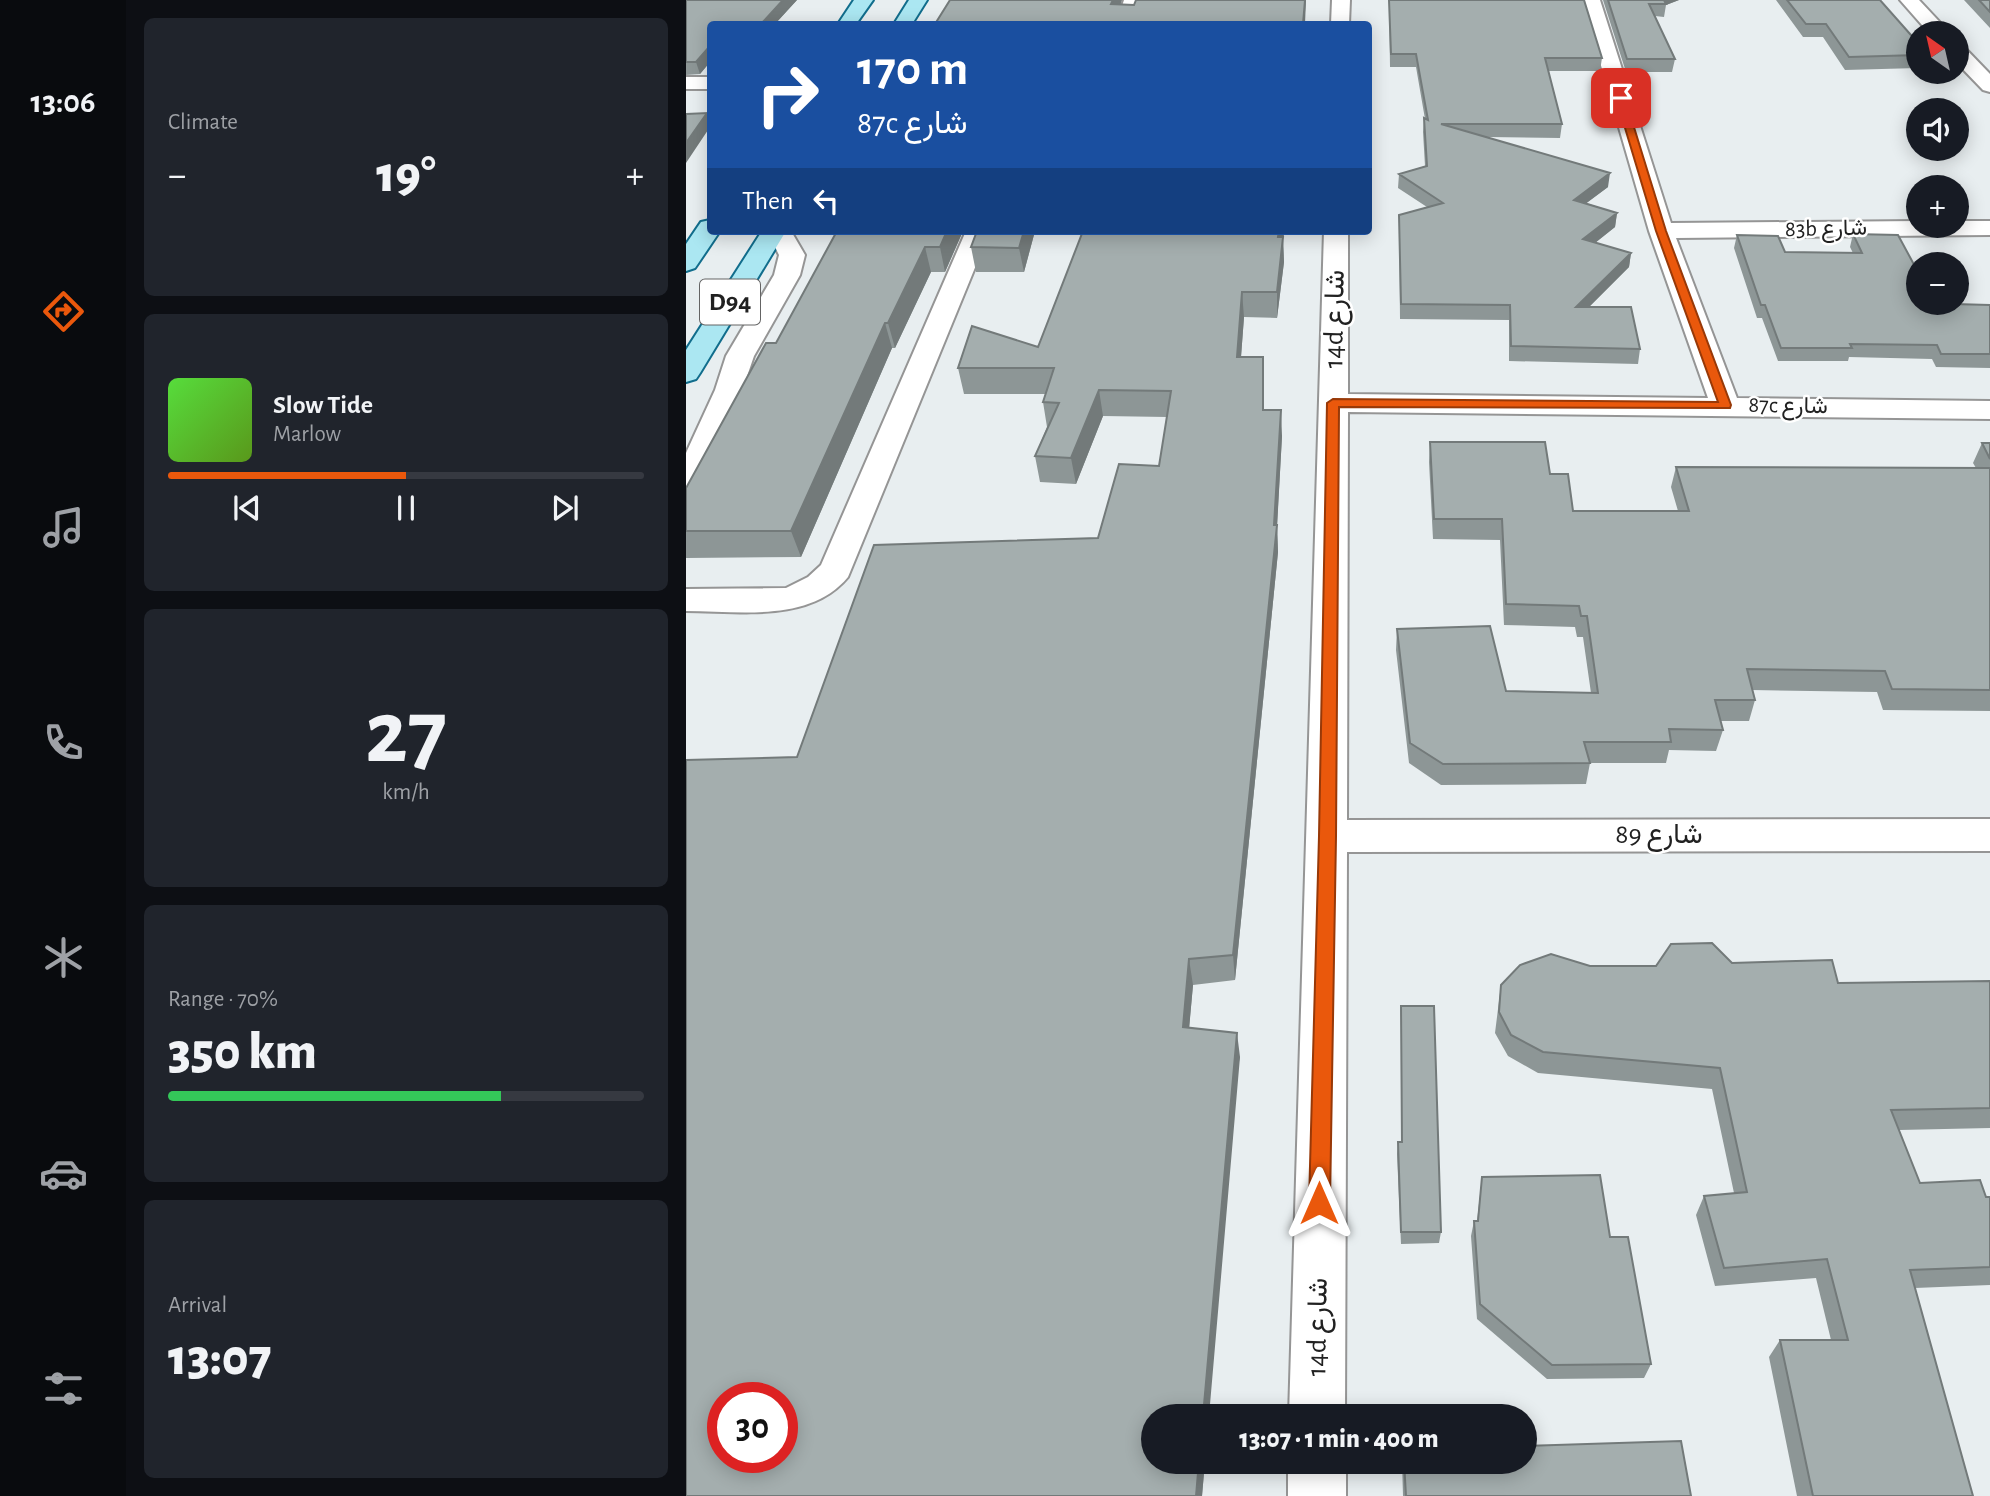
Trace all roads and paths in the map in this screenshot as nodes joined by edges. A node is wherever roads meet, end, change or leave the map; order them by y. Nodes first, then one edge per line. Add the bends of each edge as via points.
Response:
1 (864, 0) edge
2 (918, 0) edge
3 (1133, 0) edge
4 (1341, 0) edge
5 (1591, 0) edge
6 (1909, 0) edge
7 (849, 21) edge
8 (905, 21) edge
9 (1127, 21) edge
10 (1340, 21) edge
11 (1929, 21) edge
12 (1969, 64) edge
13 (686, 83) edge
14 (707, 83) edge
15 (1990, 86) edge
16 (1990, 228) edge
17 (1661, 231) junction
18 (707, 232) edge
19 (774, 235) edge
20 (780, 235) edge
21 (976, 235) edge
22 (1336, 235) edge
23 (686, 263) edge
24 (686, 373) edge
25 (1333, 403) junction
26 (1725, 405) junction
27 (1990, 410) edge
28 (686, 479) edge
29 (686, 600) edge
30 (1990, 835) edge
31 (1328, 836) junction
32 (1317, 1404) edge
33 (1317, 1474) edge
34 (1317, 1496) edge

1 - 7 main road
2 - 8 main road
3 - 9 street
4 - 10 street
5 - 17 street
6 - 11 street
12 - 15 street
13 - 14 street
16 - 17 street, 83b شارع
17 - 26 street
18 - 23 main road, D94
19 - 24 main road, D94
20 - 28 street via 792,255 787,275 740,356 722,413
21 - 29 street via 836,569 803,595 787,599
22 - 25 street, 14d شارع
25 - 26 street, 87c شارع
25 - 31 street, 14d شارع
26 - 27 street, 87c شارع
30 - 31 street, شارع 89
31 - 32 street, 14d شارع
33 - 34 street

